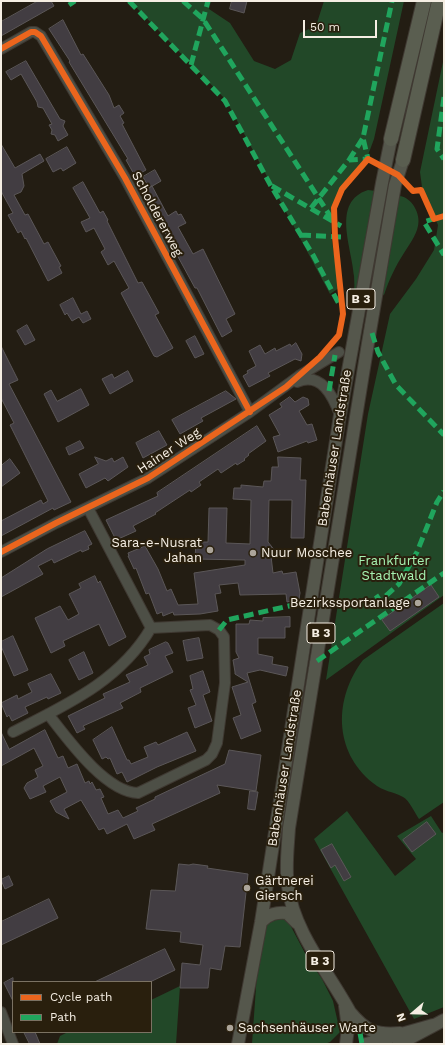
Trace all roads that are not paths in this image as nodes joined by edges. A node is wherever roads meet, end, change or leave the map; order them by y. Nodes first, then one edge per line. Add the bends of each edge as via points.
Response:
1 (424, 1) edge
2 (439, 1) edge
3 (1, 49) edge
4 (391, 139) joint
5 (403, 160) joint
6 (382, 183) junction
7 (395, 185) junction
8 (339, 352) dead end
9 (286, 387) junction
10 (250, 412) junction
11 (340, 415) junction
12 (88, 508) junction
13 (1, 552) edge
14 (151, 628) junction
15 (48, 714) junction
16 (13, 732) dead end
17 (261, 922) junction
18 (298, 924) junction
19 (342, 997) junction
20 (1, 1012) edge
21 (244, 1018) junction
22 (439, 1023) edge
23 (400, 1038) edge
24 (13, 1044) edge
25 (238, 1044) edge
26 (247, 1044) edge
27 (346, 1044) edge
28 (366, 1044) edge

1 - 4 highway, Babenhäuser Landstraße / B 3
2 - 5 highway, Babenhäuser Landstraße / B 3
3 - 10 street, Scholdererweg via 31,32 41,36 125,178
4 - 6 main road, Babenhäuser Landstraße / B 3
5 - 7 main road, Babenhäuser Landstraße / B 3
6 - 7 street
6 - 11 main road, Babenhäuser Landstraße / B 3
7 - 18 main road, Babenhäuser Landstraße / B 3 via 289,828 286,864 288,886
8 - 9 street, Hainer Weg via 299,376
9 - 10 street, Hainer Weg
9 - 11 street, Hainer Weg via 303,379 322,384 329,391
10 - 12 street, Hainer Weg via 148,478
11 - 17 main road, Babenhäuser Landstraße / B 3
12 - 13 street, Hainer Weg
12 - 14 street
14 - 15 street via 136,650 112,675 83,696
14 - 15 street via 210,625 220,630 224,637 225,683 217,743 206,760 138,793 132,793 116,786 88,762
15 - 16 street
17 - 18 main road, B 3 via 268,916 280,912 287,913
17 - 21 main road, Babenhäuser Landstraße / B 3
18 - 19 main road, Babenhäuser Landstraße / B 3
19 - 23 main road, Babenhäuser Landstraße via 350,1012 367,1029
19 - 27 main road, Babenhäuser Landstraße / B 3 via 348,1017
20 - 24 street
21 - 25 main road, B 3
21 - 26 main road, B 3
22 - 23 main road
23 - 28 main road

